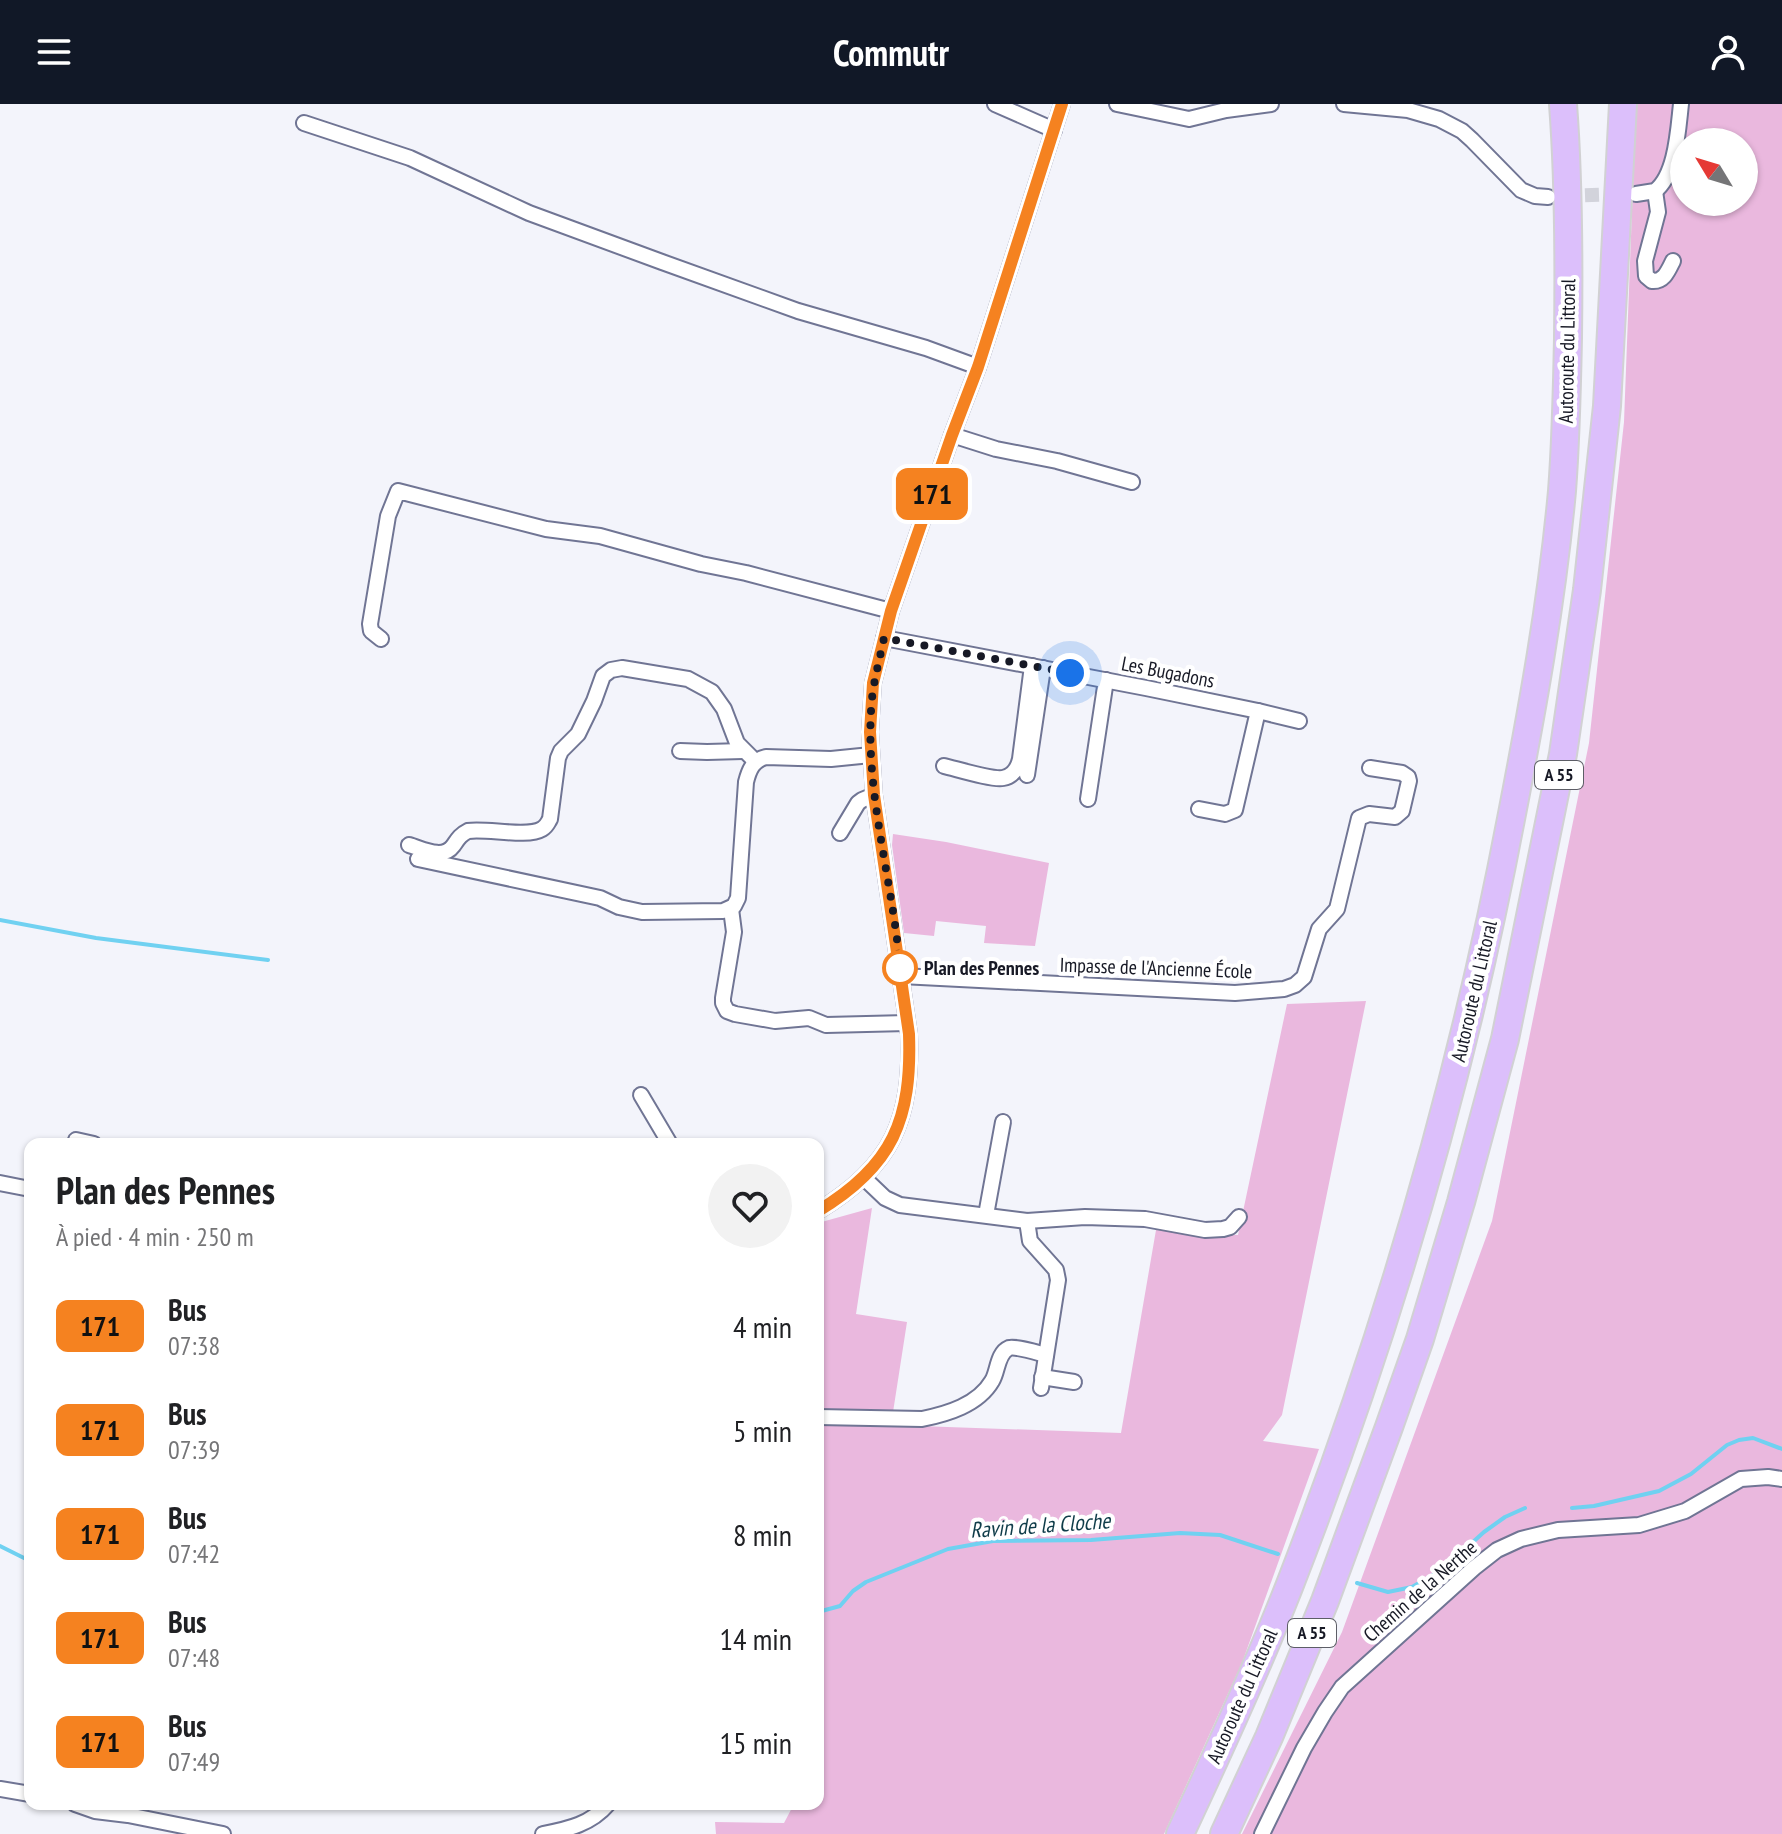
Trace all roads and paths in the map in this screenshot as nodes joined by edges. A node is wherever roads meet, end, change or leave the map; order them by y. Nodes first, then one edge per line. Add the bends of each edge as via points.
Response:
1 (995, 104) edge
2 (1062, 104) edge
3 (1117, 104) edge
4 (1271, 104) edge
5 (1344, 104) edge
6 (1563, 104) edge
7 (1623, 104) edge
8 (1681, 104) edge
9 (304, 123) dead end
10 (1054, 130) junction
11 (1655, 191) junction
12 (1636, 194) tunnel mouth
13 (1548, 197) tunnel mouth
14 (1673, 261) dead end
15 (978, 367) junction
16 (952, 435) junction
17 (1132, 482) dead end
18 (891, 611) junction
19 (884, 638) junction
20 (381, 639) dead end
21 (1037, 667) junction
22 (1106, 680) junction
23 (1258, 711) junction
24 (1299, 721) dead end
25 (680, 751) dead end
26 (743, 751) junction
27 (871, 755) junction
28 (756, 762) junction
29 (944, 766) dead end
30 (1370, 768) dead end
31 (1027, 775) dead end
32 (874, 795) junction
33 (1088, 799) dead end
34 (1199, 809) dead end
35 (840, 833) dead end
36 (409, 845) dead end
37 (418, 859) dead end
38 (731, 909) junction
39 (901, 976) junction
40 (907, 1023) junction
41 (641, 1095) dead end
42 (1003, 1122) dead end
43 (666, 1138) edge
44 (864, 1178) junction
45 (0, 1183) edge
46 (24, 1188) edge
47 (824, 1203) edge
48 (986, 1215) junction
49 (1239, 1217) dead end
50 (1027, 1221) junction
51 (1046, 1355) junction
52 (1074, 1382) dead end
53 (824, 1417) edge
54 (1782, 1479) edge
55 (0, 1789) edge
56 (24, 1793) edge
57 (92, 1810) edge
58 (601, 1810) edge
59 (223, 1834) edge
60 (543, 1834) edge
61 (1180, 1834) edge
62 (1224, 1834) edge
63 (1262, 1834) edge

1 - 10 street
2 - 10 street
3 - 4 street via 1189,119
5 - 13 street via 1408,110 1439,119 1462,131 1521,190
6 - 61 highway, Autoroute du Littoral / A 55 via 1569,268 1562,489 1528,732 1497,896 1426,1184 1382,1327 1288,1589
7 - 62 highway, Autoroute du Littoral / A 55 via 1607,406 1587,590 1563,754 1505,1039 1395,1413 1325,1601
8 - 11 street via 1669,172
9 - 15 street via 410,158 529,213 662,262
10 - 15 street
11 - 12 street
11 - 14 street via 1658,212 1646,276 1660,280
15 - 16 street
16 - 17 street
16 - 18 street
18 - 19 street
18 - 20 street via 600,536 546,529 398,491 388,516 370,624
19 - 21 street, Les Bugadons
19 - 27 street via 873,683
21 - 22 street, Les Bugadons
21 - 29 street via 1014,772 997,778
21 - 31 street
22 - 23 street, Les Bugadons
22 - 33 street
23 - 24 street, Les Bugadons
23 - 34 street via 1235,810 1225,814
25 - 26 street
26 - 28 street
26 - 36 street via 712,692 688,679 616,668 603,676 578,734 561,751 548,824 528,832 468,831 443,853
27 - 28 street via 766,757
27 - 32 street
28 - 38 street via 746,782 738,898
30 - 39 street, Impasse de l'Ancienne École via 1408,777 1402,811 1395,817 1359,818 1337,909 1321,925 1304,977 1295,985 1235,993
32 - 35 street via 858,803
32 - 39 street
37 - 38 street via 642,912
38 - 40 street via 734,932 723,998 727,1011 775,1021 809,1018 826,1025
39 - 40 street
40 - 44 street via 910,1062 902,1114 886,1150
41 - 43 street
42 - 48 street
44 - 47 street
44 - 48 street via 900,1205
45 - 46 street
48 - 50 street
49 - 50 street via 1230,1227 1215,1230 1145,1219
50 - 51 street via 1030,1241 1057,1274
51 - 52 street via 1042,1383
51 - 53 street via 1006,1350 988,1387 965,1405 934,1417
54 - 63 street, Chemin de la Nerthe via 1741,1479 1661,1520 1558,1530 1497,1550 1342,1687 1304,1748
55 - 56 street
57 - 59 street
58 - 60 street via 587,1822

